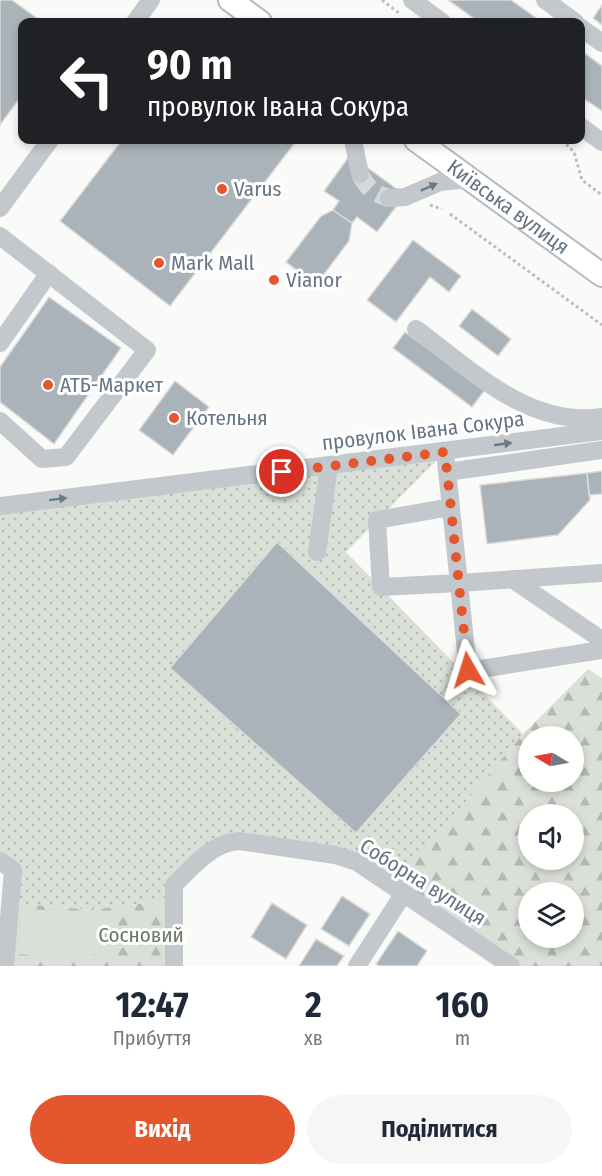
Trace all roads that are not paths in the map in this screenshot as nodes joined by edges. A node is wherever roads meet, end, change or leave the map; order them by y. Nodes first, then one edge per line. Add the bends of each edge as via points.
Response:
1 (151, 0) edge
2 (230, 0) edge
3 (412, 0) edge
4 (545, 0) edge
5 (138, 18) edge
6 (255, 18) edge
7 (437, 18) edge
8 (570, 18) edge
9 (585, 31) edge
10 (602, 43) edge
11 (585, 130) edge
12 (602, 142) edge
13 (47, 144) edge
14 (354, 144) edge
15 (421, 144) edge
16 (360, 174) tunnel mouth
17 (468, 179) junction
18 (389, 198) tunnel mouth
19 (0, 207) edge
20 (0, 236) edge
21 (49, 273) junction
22 (602, 275) edge
23 (416, 329) dead end
24 (0, 343) edge
25 (602, 417) edge
26 (0, 421) edge
27 (602, 430) edge
28 (602, 450) edge
29 (445, 452) junction
30 (329, 466) junction
31 (447, 472) junction
32 (0, 507) edge
33 (451, 507) junction
34 (317, 552) dead end
35 (602, 573) edge
36 (512, 579) junction
37 (459, 583) junction
38 (602, 640) edge
39 (602, 650) edge
40 (6, 866) edge
41 (404, 893) junction
42 (4, 940) edge
43 (491, 960) edge
44 (5, 966) edge
45 (174, 966) edge
46 (357, 966) edge
47 (511, 966) edge

1 - 5 street
2 - 6 main road
3 - 7 street
4 - 8 street
9 - 10 street
11 - 12 street
13 - 19 street
14 - 16 street
15 - 17 main road, Київська вулиця
18 -> 17 street via 405,198 440,182
17 - 22 main road, Київська вулиця
20 - 21 street
21 - 24 street
21 - 26 street via 147,350 66,457 42,459
23 - 25 street via 492,386 526,406 546,414
29 -> 27 street, провулок Івана Сокура
28 - 31 street
29 - 30 street, провулок Івана Сокура
29 - 31 street
32 -> 30 street, провулок Івана Сокура
30 - 34 street
31 - 33 street
33 - 37 street
33 - 37 street via 377,520 381,588
35 - 36 street
36 - 37 street
36 - 38 street
37 - 39 street via 468,670
40 - 42 street
41 - 43 street, Соборна вулиця
41 - 45 street, Соборна вулиця via 357,862 335,855 229,842 201,858 174,885
41 - 46 street
42 - 44 street
43 - 47 street, Соборна вулиця

